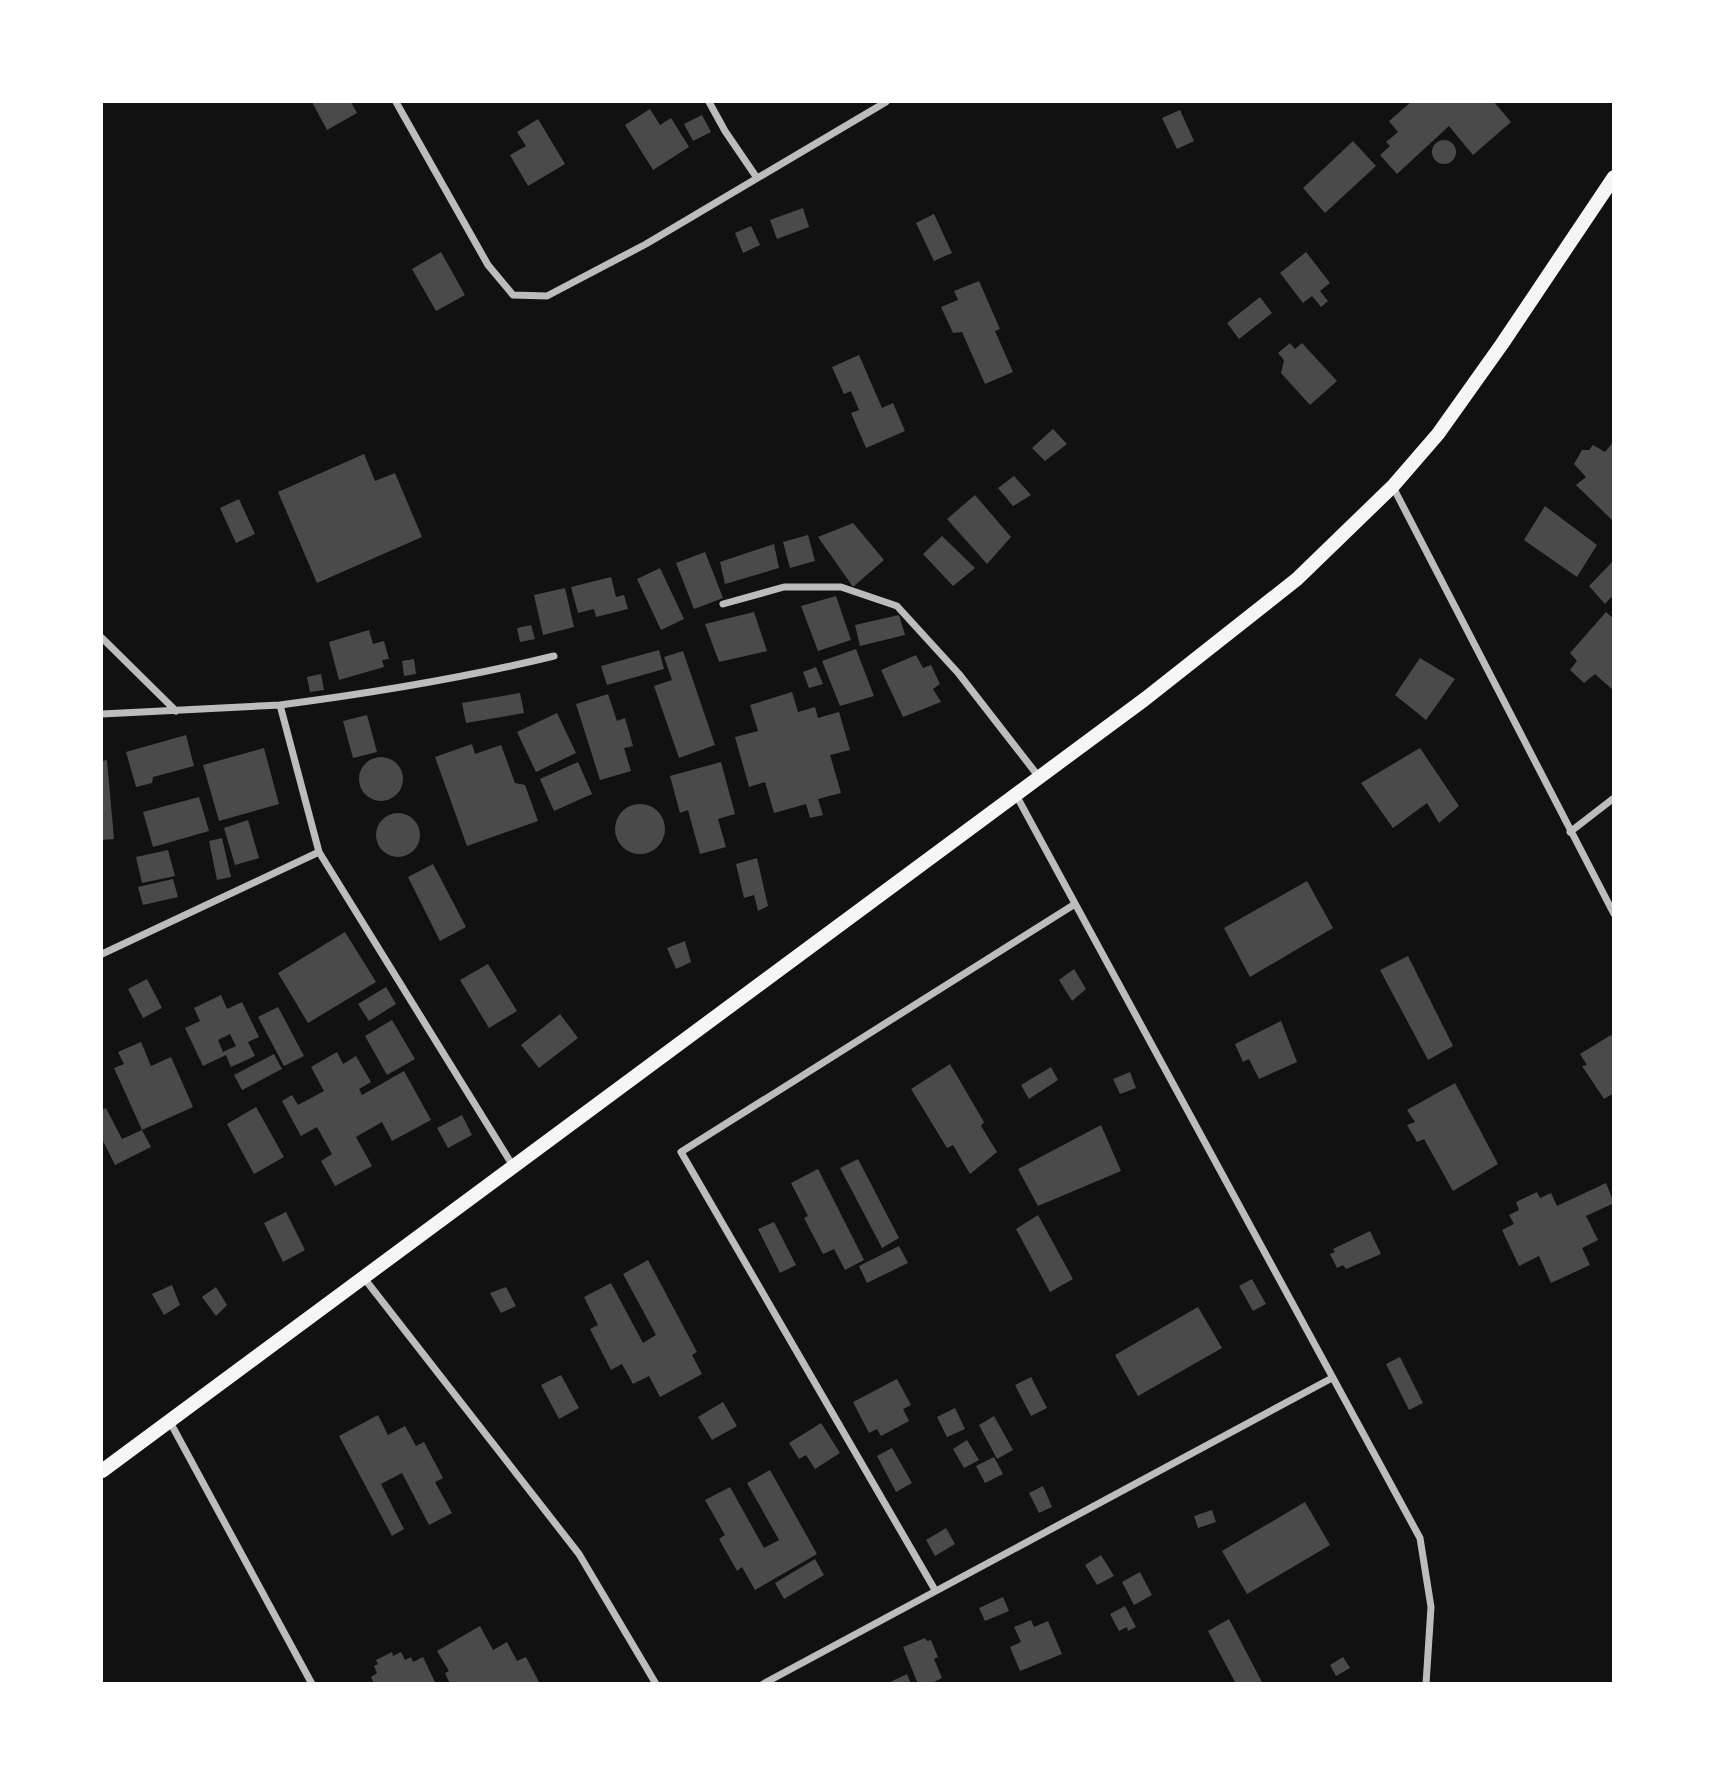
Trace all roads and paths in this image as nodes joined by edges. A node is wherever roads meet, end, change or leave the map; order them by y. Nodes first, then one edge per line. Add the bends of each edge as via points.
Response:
1 (396, 102) edge
2 (709, 102) edge
3 (886, 102) edge
4 (1614, 177) edge
5 (757, 178) junction
6 (1393, 486) junction
7 (723, 604) dead end
8 (102, 638) edge
9 (554, 656) dead end
10 (280, 705) junction
11 (176, 711) junction
12 (102, 713) edge
13 (1040, 777) junction
14 (1016, 795) junction
15 (1614, 798) edge
16 (1570, 832) junction
17 (319, 852) junction
18 (1075, 904) junction
19 (1614, 914) edge
20 (102, 954) edge
21 (513, 1166) junction
22 (365, 1278) junction
23 (1332, 1378) junction
24 (169, 1421) junction
25 (102, 1471) edge
26 (935, 1590) junction
27 (312, 1684) edge
28 (656, 1684) edge
29 (763, 1684) edge
30 (1426, 1684) edge

1 - 5 street via 488,265 513,295 547,296
2 - 5 street
3 - 5 street
4 - 6 main road via 1454,412
6 - 13 main road via 1258,612
6 - 16 street
7 - 13 street via 784,587 841,587 897,606 959,674
8 - 11 street
9 - 10 street via 396,689
10 - 11 street
10 - 17 street
11 - 12 street
13 - 14 main road
14 - 18 street
14 - 21 main road
15 - 16 street
16 - 19 street
17 - 20 street
17 - 21 street
18 - 23 street
18 - 26 street via 681,1152
21 - 22 main road
22 - 24 main road
22 - 28 street via 579,1554
23 - 26 street
23 - 30 street via 1420,1538 1431,1607
24 - 25 main road
24 - 27 street
26 - 29 street

